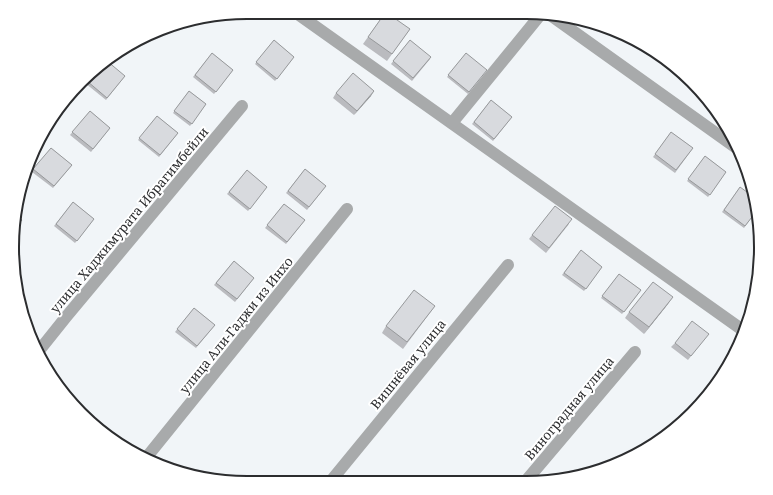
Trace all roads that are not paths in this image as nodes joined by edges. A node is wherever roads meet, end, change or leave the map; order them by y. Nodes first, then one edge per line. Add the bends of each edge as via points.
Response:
1 (305, 19) edge
2 (537, 19) edge
3 (560, 22) edge
4 (242, 106) dead end
5 (452, 123) junction
6 (728, 142) edge
7 (347, 209) dead end
8 (508, 265) dead end
9 (740, 328) edge
10 (42, 347) edge
11 (635, 352) dead end
12 (149, 454) edge
13 (335, 476) edge
14 (530, 476) edge

1 - 5 street
2 - 5 street
3 - 6 street
4 - 10 street, улица Хаджимурата Ибрагимбейли
5 - 9 street
7 - 12 street, улица Али-Гаджи из Инхо
8 - 13 street, Вишнёвая улица
11 - 14 street, Виноградная улица

